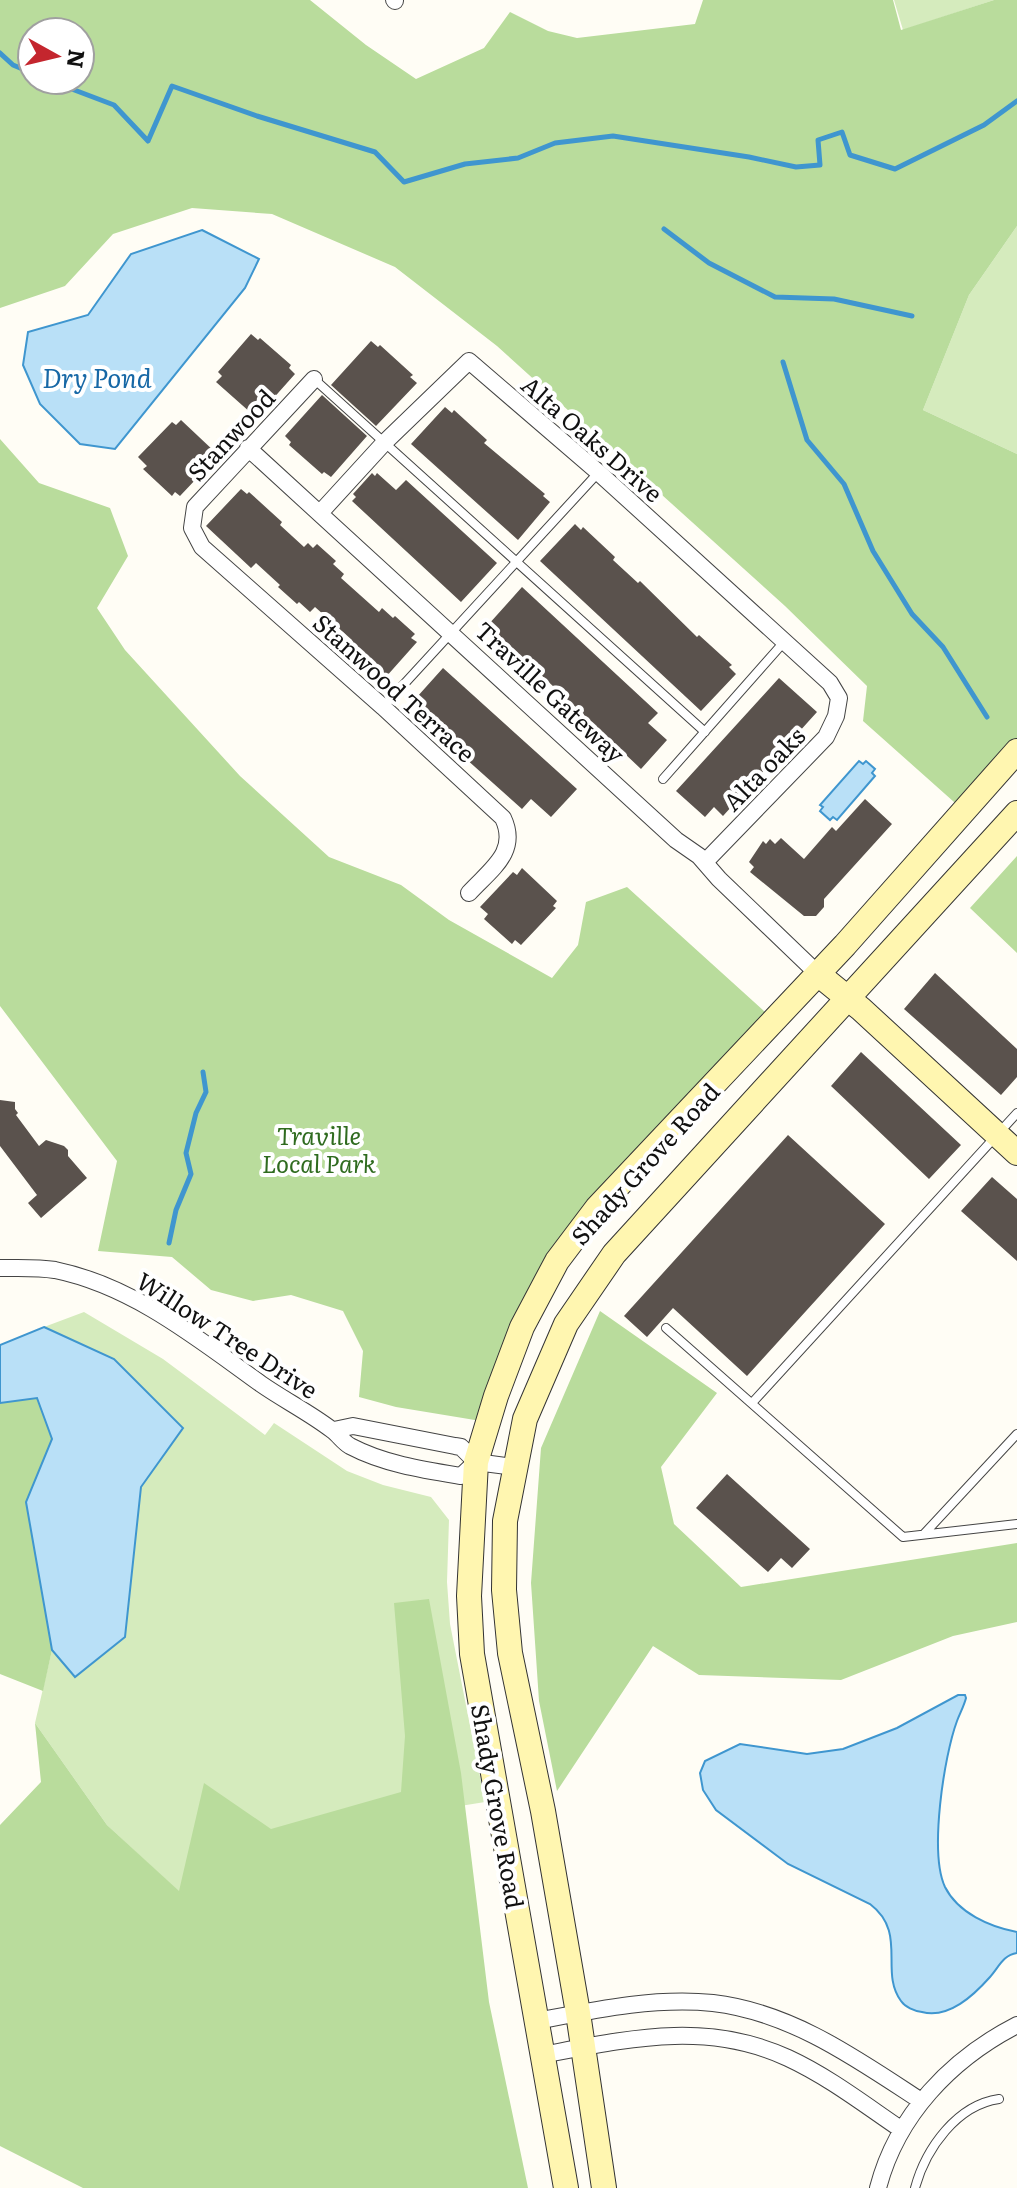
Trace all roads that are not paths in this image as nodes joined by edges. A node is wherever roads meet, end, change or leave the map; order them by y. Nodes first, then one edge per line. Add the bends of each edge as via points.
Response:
1 (314, 379) joint
2 (384, 443) junction
3 (248, 448) junction
4 (598, 472) junction
5 (320, 513) junction
6 (192, 528) joint
7 (516, 561) junction
8 (451, 632) junction
9 (784, 642) junction
10 (839, 698) joint
11 (383, 707) junction
12 (705, 732) junction
13 (1017, 751) edge
14 (663, 779) dead end
15 (1017, 813) edge
16 (705, 862) junction
17 (469, 893) dead end
18 (818, 974) junction
19 (847, 997) junction
20 (1017, 1113) edge
21 (996, 1134) junction
22 (1017, 1153) edge
23 (0, 1268) edge
24 (666, 1328) dead end
25 (752, 1403) junction
26 (334, 1430) junction
27 (1017, 1434) edge
28 (476, 1462) junction
29 (514, 1467) junction
30 (1017, 1524) edge
31 (924, 1534) junction
32 (578, 2013) junction
33 (537, 2021) junction
34 (1017, 2025) edge
35 (583, 2047) junction
36 (542, 2055) junction
37 (999, 2099) dead end
38 (921, 2101) junction
39 (902, 2130) junction
40 (566, 2188) edge
41 (604, 2188) edge
42 (878, 2188) edge
43 (915, 2188) edge

1 - 2 lane
1 - 3 street, Stanwood
2 - 4 street, Alta Oaks Drive via 469,361
2 - 5 street, Alta Oaks Drive
2 - 7 lane
3 - 5 street, Traville Gateway
3 - 6 street, Stanwood via 195,507
4 - 7 lane
4 - 9 street, Alta Oaks Drive
5 - 8 street, Traville Gateway
6 - 11 street, Stanwood Terrace via 202,547
7 - 8 lane
7 - 12 lane
8 - 11 lane
8 - 16 street, Traville Gateway
9 - 10 street, Alta Oaks Drive via 830,683
9 - 12 lane
10 - 16 street, Alta oaks via 826,737
11 - 17 street, Stanwood Terrace via 505,821 510,833 507,851
12 - 14 lane
13 - 18 main road, Shady Grove Road
15 - 19 main road, Shady Grove Road
16 - 18 street, Traville Gateway
18 - 19 main road
18 - 28 main road, Shady Grove Road via 597,1208 557,1261 522,1327
19 - 21 main road
19 - 29 main road, Shady Grove Road via 614,1254 566,1324 525,1419
20 - 21 lane
21 - 22 main road
21 - 25 lane
23 - 26 street, Willow Tree Drive via 51,1269 116,1290
24 - 25 lane
25 - 31 lane via 903,1537
26 - 28 street, Willow Tree Drive via 353,1426 461,1447
26 - 28 street, Willow Tree Drive via 346,1444 402,1465 461,1476
27 - 31 lane
28 - 29 street, Willow Tree Drive
28 - 33 main road, Shady Grove Road via 469,1565 472,1654
29 - 32 main road, Shady Grove Road via 505,1521 510,1653
30 - 31 lane
32 - 33 street
32 - 35 main road, Shady Grove Road
32 - 38 street via 683,2002 769,2016 836,2047
33 - 36 main road, Shady Grove Road
34 - 38 street via 956,2065
35 - 36 street
35 - 39 street via 679,2034 760,2047 819,2075
35 - 41 main road, Shady Grove Road
36 - 40 main road, Shady Grove Road
37 - 43 lane via 983,2101 947,2129
38 - 39 street
39 - 42 street

